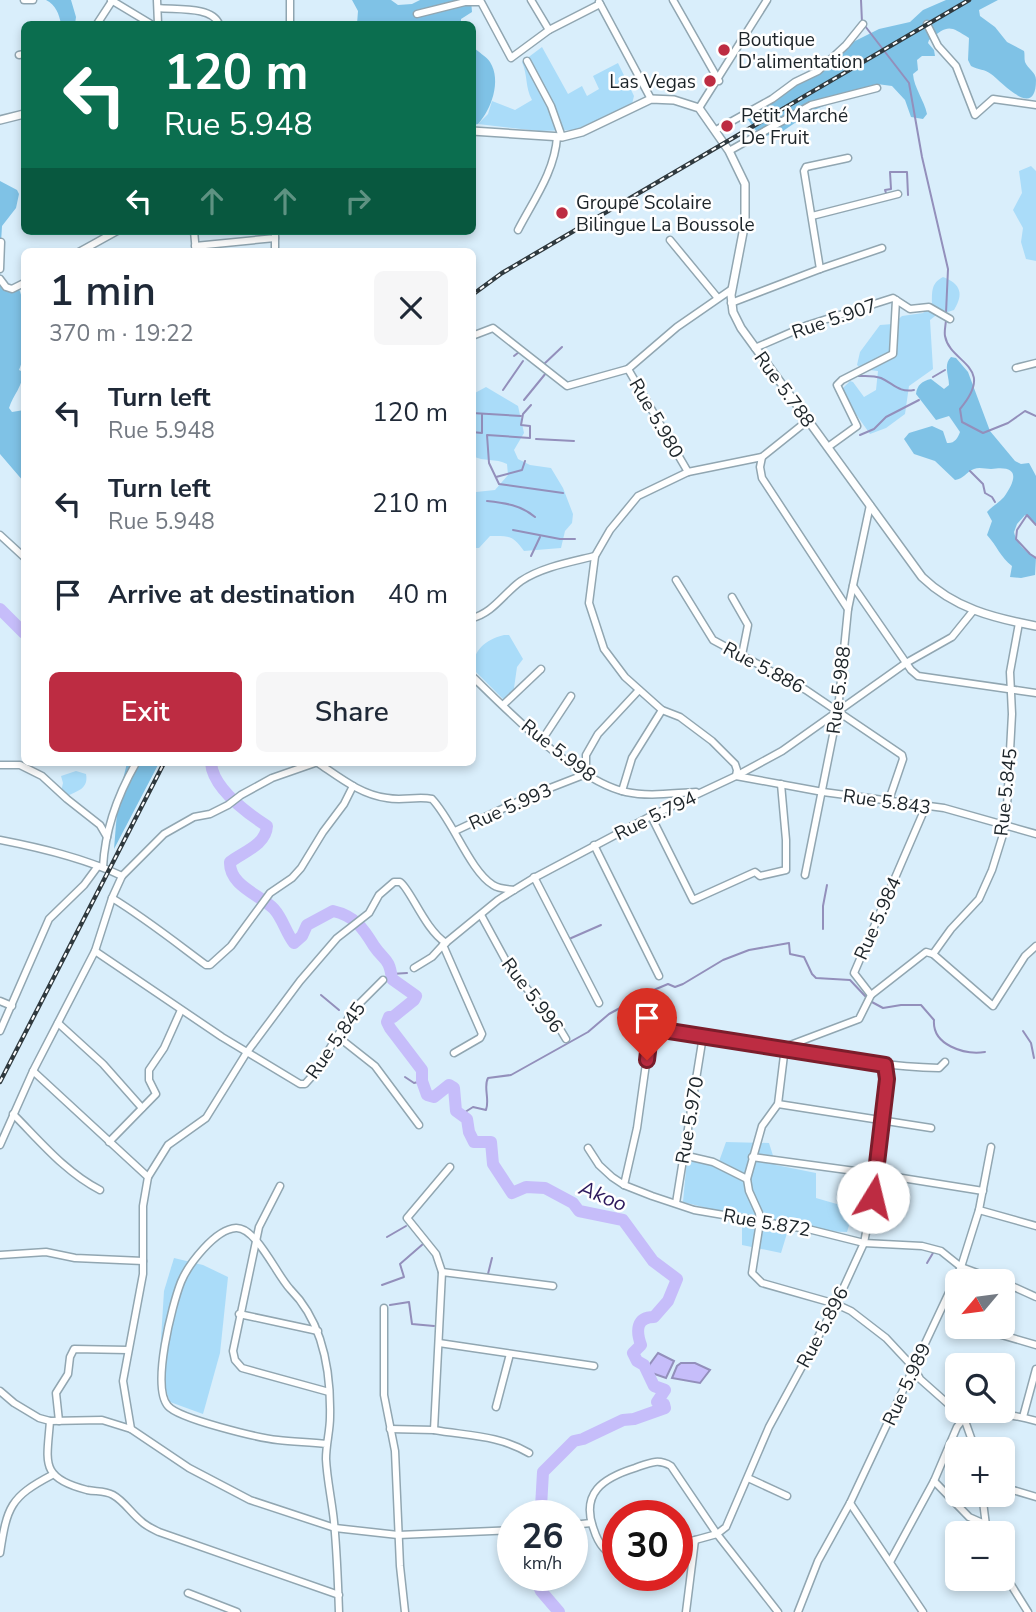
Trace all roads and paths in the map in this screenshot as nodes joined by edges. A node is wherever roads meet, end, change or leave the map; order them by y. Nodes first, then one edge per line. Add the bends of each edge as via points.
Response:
1 (24, 0) edge
2 (33, 0) edge
3 (157, 0) edge
4 (289, 0) edge
5 (531, 0) edge
6 (673, 0) edge
7 (111, 1) edge
8 (599, 2) edge
9 (764, 2) edge
10 (443, 4) edge
11 (159, 8) junction
12 (417, 14) dead end
13 (99, 21) edge
14 (146, 21) edge
15 (158, 21) edge
16 (217, 21) edge
17 (290, 21) edge
18 (863, 24) dead end
19 (927, 24) dead end
20 (549, 30) junction
21 (527, 61) dead end
22 (719, 80) junction
23 (877, 88) dead end
24 (652, 99) junction
25 (1036, 105) edge
26 (699, 108) junction
27 (21, 115) edge
28 (0, 121) edge
29 (716, 130) junction
30 (476, 131) edge
31 (560, 137) junction
32 (729, 151) junction
33 (848, 158) dead end
34 (898, 194) dead end
35 (812, 216) junction
36 (518, 230) dead end
37 (110, 235) edge
38 (275, 235) edge
39 (670, 240) dead end
40 (1, 242) edge
41 (86, 248) edge
42 (202, 248) edge
43 (882, 248) dead end
44 (0, 269) edge
45 (820, 269) junction
46 (0, 279) edge
47 (21, 284) edge
48 (732, 289) junction
49 (717, 297) junction
50 (896, 300) junction
51 (731, 303) junction
52 (950, 319) dead end
53 (476, 335) edge
54 (755, 348) junction
55 (1036, 363) edge
56 (1016, 368) dead end
57 (628, 369) junction
58 (807, 421) junction
59 (828, 447) junction
60 (762, 457) junction
61 (688, 472) junction
62 (870, 505) junction
63 (0, 535) edge
64 (21, 554) edge
65 (595, 556) junction
66 (676, 580) dead end
67 (853, 586) junction
68 (732, 597) dead end
69 (848, 609) junction
70 (973, 611) junction
71 (476, 616) edge
72 (1018, 623) junction
73 (1036, 626) edge
74 (742, 655) junction
75 (906, 663) junction
76 (541, 669) dead end
77 (476, 680) edge
78 (1012, 688) junction
79 (639, 690) junction
80 (1036, 694) edge
81 (571, 696) dead end
82 (503, 705) junction
83 (662, 710) junction
84 (838, 710) junction
85 (542, 740) junction
86 (0, 765) edge
87 (21, 766) edge
88 (22, 766) edge
89 (134, 766) edge
90 (307, 766) edge
91 (321, 766) edge
92 (586, 774) junction
93 (736, 776) junction
94 (781, 784) junction
95 (353, 786) junction
96 (622, 791) junction
97 (701, 792) junction
98 (823, 792) junction
99 (888, 800) junction
100 (926, 806) junction
101 (651, 816) junction
102 (1006, 825) junction
103 (455, 831) junction
104 (1036, 834) edge
105 (107, 836) junction
106 (0, 840) edge
107 (594, 845) junction
108 (100, 867) junction
109 (805, 875) dead end
110 (122, 876) junction
111 (534, 877) junction
112 (514, 890) junction
113 (112, 898) junction
114 (481, 915) junction
115 (444, 944) junction
116 (1036, 946) edge
117 (95, 951) junction
118 (933, 954) junction
119 (414, 968) dead end
120 (659, 976) dead end
121 (383, 980) dead end
122 (871, 995) junction
123 (0, 1001) edge
124 (599, 1003) dead end
125 (12, 1006) junction
126 (181, 1010) junction
127 (58, 1023) junction
128 (0, 1031) edge
129 (337, 1036) junction
130 (703, 1036) junction
131 (566, 1039) dead end
132 (785, 1047) junction
133 (247, 1052) junction
134 (454, 1053) dead end
135 (945, 1062) dead end
136 (885, 1065) junction
137 (33, 1071) junction
138 (778, 1104) junction
139 (142, 1108) junction
140 (13, 1114) junction
141 (883, 1120) junction
142 (419, 1125) dead end
143 (931, 1128) dead end
144 (109, 1142) junction
145 (0, 1145) edge
146 (991, 1147) dead end
147 (588, 1148) dead end
148 (683, 1155) junction
149 (752, 1157) junction
150 (450, 1167) dead end
151 (877, 1174) junction
152 (148, 1177) junction
153 (747, 1179) junction
154 (624, 1185) junction
155 (280, 1186) dead end
156 (100, 1190) dead end
157 (983, 1191) junction
158 (676, 1203) junction
159 (979, 1210) junction
160 (760, 1222) junction
161 (1036, 1226) edge
162 (256, 1239) junction
163 (864, 1243) junction
164 (0, 1255) edge
165 (143, 1261) junction
166 (961, 1267) junction
167 (966, 1269) edge
168 (442, 1272) junction
169 (553, 1286) dead end
170 (1015, 1288) edge
171 (1036, 1297) edge
172 (836, 1304) junction
173 (384, 1308) dead end
174 (239, 1314) junction
175 (318, 1331) junction
176 (1015, 1339) edge
177 (439, 1343) junction
178 (1036, 1345) edge
179 (128, 1350) junction
180 (510, 1354) junction
181 (594, 1366) dead end
182 (914, 1368) junction
183 (1036, 1369) edge
184 (0, 1391) edge
185 (329, 1392) junction
186 (945, 1401) edge
187 (496, 1407) dead end
188 (1015, 1417) edge
189 (1023, 1417) junction
190 (50, 1421) junction
191 (58, 1421) junction
192 (1036, 1421) edge
193 (962, 1423) edge
194 (131, 1429) junction
195 (390, 1429) junction
196 (434, 1430) junction
197 (326, 1444) junction
198 (529, 1453) dead end
199 (52, 1475) junction
200 (748, 1478) junction
201 (934, 1481) junction
202 (1015, 1491) edge
203 (788, 1496) dead end
204 (1036, 1497) edge
205 (850, 1503) junction
206 (978, 1521) edge
207 (588, 1523) edge
208 (591, 1523) junction
209 (335, 1528) junction
210 (497, 1531) edge
211 (717, 1534) junction
212 (398, 1535) junction
213 (695, 1540) joint
214 (602, 1547) edge
215 (0, 1553) edge
216 (890, 1562) junction
217 (1015, 1591) edge
218 (188, 1593) dead end
219 (339, 1595) junction
220 (237, 1612) edge
221 (339, 1612) edge
222 (405, 1612) edge
223 (686, 1612) edge
224 (778, 1612) edge
225 (798, 1612) edge
226 (923, 1612) edge
227 (1028, 1612) edge

1 - 2 street
3 - 11 street
4 - 17 street
5 - 20 street
6 - 22 street
7 - 13 street
7 - 14 street
8 - 20 street
8 - 24 street
9 - 22 street
10 - 12 street
10 - 20 street via 481,2 511,58
11 - 15 street
11 - 16 street via 203,12
18 - 29 street via 818,71
19 - 25 street via 956,66 975,115 992,99
21 - 31 street via 551,106
22 - 26 street
23 - 32 street via 811,105
24 - 26 street
24 - 31 street
26 - 29 street, Rue 5.788
27 - 28 street
29 - 32 street, Rue 5.788
30 - 31 street
31 - 36 street via 552,164
32 - 48 street, Rue 5.788 via 746,190
33 - 35 street via 804,169
34 - 35 street
35 - 45 street
37 - 41 street
38 - 42 street
39 - 49 street
40 - 44 street
43 - 45 street
45 - 51 street
46 - 47 street via 12,289
48 - 49 street, Rue 5.980
48 - 51 street, Rue 5.788
49 - 57 street, Rue 5.980
50 - 52 street, Rue 5.907 via 910,309 929,307
50 - 54 street, Rue 5.907 via 807,325
50 - 59 street via 893,354 837,385 857,426
51 - 54 street, Rue 5.788
53 - 57 street via 494,328 567,386
54 - 58 street, Rue 5.788
55 - 56 street
57 - 61 street, Rue 5.980
58 - 59 street, Rue 5.788
58 - 60 street
59 - 62 street, Rue 5.788
60 - 61 street
60 - 69 street via 762,478
61 - 65 street via 638,496
62 - 67 street, Rue 5.988
62 - 70 street, Rue 5.788 via 922,577
63 - 64 street
65 - 71 street via 532,575 488,612
65 - 79 street via 589,603 604,649
66 - 74 street, Rue 5.886 via 713,640
67 - 69 street, Rue 5.988
67 - 75 street
68 - 74 street via 748,625
69 - 84 street, Rue 5.988
70 - 72 street, Rue 5.788
70 - 75 street, Rue 5.794 via 952,637
72 - 73 street, Rue 5.788
72 - 78 street, Rue 5.845
74 - 84 street, Rue 5.886
75 - 78 street via 927,678
75 - 84 street, Rue 5.794
76 - 82 street
77 - 82 street, Rue 5.998
78 - 80 street
78 - 102 street, Rue 5.845
79 - 83 street
79 - 92 street via 598,734 586,755
81 - 85 street
82 - 85 street, Rue 5.998
83 - 93 street via 680,717 712,741 735,764
83 - 96 street via 632,758
84 - 93 street, Rue 5.794 via 803,737
84 - 98 street, Rue 5.988
84 - 99 street, Rue 5.886 via 904,757
85 - 92 street, Rue 5.998
86 - 87 street
88 - 105 street via 42,776
89 - 105 street via 112,811
90 - 110 street via 272,778 229,805 164,834
91 - 95 street
92 - 96 street, Rue 5.998
92 - 103 street, Rue 5.993
93 - 94 street, Rue 5.843
93 - 97 street, Rue 5.794
94 - 98 street, Rue 5.843
94 - 101 street via 786,870 760,876 755,872 693,900
95 - 103 street via 388,799 432,799
95 - 113 street via 301,868 273,890 231,946 209,966
96 - 97 street, Rue 5.998
97 - 101 street, Rue 5.794
98 - 99 street, Rue 5.843
98 - 109 street, Rue 5.988
99 - 100 street, Rue 5.843
100 - 102 street, Rue 5.843
100 - 122 street, Rue 5.984 via 855,968 856,978
101 - 107 street, Rue 5.794
102 - 104 street, Rue 5.843
102 - 118 street, Rue 5.845 via 979,899
103 - 112 street via 482,876 493,885
105 - 108 street
106 - 108 street
107 - 111 street, Rue 5.794
107 - 120 street
108 - 110 street
108 - 125 street via 49,919
110 - 113 street
111 - 112 street, Rue 5.794
111 - 124 street
112 - 114 street, Rue 5.794
113 - 117 street
114 - 115 street, Rue 5.794
114 - 131 street, Rue 5.996 via 511,970
115 - 119 street
115 - 133 street via 399,882 394,882 362,920 337,938
115 - 134 street via 482,1034
116 - 118 street via 993,1006
117 - 126 street
117 - 127 street
118 - 122 street, Rue 5.984 via 917,957
121 - 129 street, Rue 5.845
122 - 132 street via 859,1019
123 - 125 street
125 - 128 street
126 - 133 street
126 - 139 street via 149,1070 156,1094
127 - 137 street
127 - 139 street
129 - 133 street, Rue 5.845 via 305,1084
129 - 142 street via 375,1066
130 - 132 street
130 - 148 street, Rue 5.970
130 - 154 street via 663,1030 650,1035
132 - 136 street
132 - 138 street
133 - 152 street via 206,1118 168,1145
135 - 136 street via 939,1068
136 - 141 street, Rue 5.896
137 - 140 street
137 - 144 street
138 - 141 street
138 - 149 street via 762,1126
139 - 144 street
140 - 145 street
140 - 156 street via 67,1168
141 - 143 street
141 - 151 street, Rue 5.896
144 - 152 street
146 - 157 street, Rue 5.989
147 - 154 street, Rue 5.872 via 599,1165
148 - 153 street via 713,1161
148 - 158 street, Rue 5.970
149 - 151 street
149 - 153 street
150 - 168 street via 407,1218 436,1254
151 - 157 street
151 - 163 street, Rue 5.896
152 - 165 street
153 - 160 street
154 - 158 street, Rue 5.872
155 - 162 street
157 - 159 street, Rue 5.989
158 - 160 street, Rue 5.872
159 - 161 street
159 - 166 street, Rue 5.989
160 - 163 street, Rue 5.872
160 - 172 street via 755,1278
162 - 174 street
162 - 175 street via 281,1280 310,1311
162 - 197 street via 237,1227 216,1237 181,1281 164,1352 165,1402 183,1416 243,1432
163 - 166 street, Rue 5.872 via 941,1251
163 - 172 street, Rue 5.896
164 - 165 street via 46,1252
165 - 179 street
166 - 167 street, Rue 5.872
166 - 182 street, Rue 5.989
168 - 169 street
168 - 177 street
170 - 171 street, Rue 5.872
172 - 182 street via 886,1338
172 - 200 street, Rue 5.896 via 769,1427
173 - 195 street via 384,1395
174 - 175 street
174 - 185 street via 233,1351 242,1368
175 - 185 street
176 - 178 street
177 - 180 street
177 - 196 street
179 - 191 street via 74,1349 68,1374 56,1393
179 - 194 street via 123,1381
180 - 181 street
180 - 187 street
182 - 186 street
182 - 205 street, Rue 5.989
183 - 189 street
184 - 190 street via 27,1412
185 - 197 street via 331,1419
188 - 189 street
189 - 192 street
190 - 191 street
190 - 199 street
191 - 194 street via 102,1420
193 - 201 street
194 - 209 street via 177,1461 250,1500
195 - 196 street
195 - 212 street
196 - 198 street via 495,1438
197 - 209 street
199 - 215 street via 14,1500
199 - 219 street via 77,1487 113,1495 159,1532
200 - 203 street
200 - 211 street, Rue 5.896 via 726,1527
201 - 206 street
201 - 216 street
202 - 204 street
205 - 216 street
205 - 225 street, Rue 5.989 via 818,1561
207 - 208 street
208 - 211 street via 589,1511 601,1484 658,1460 671,1466
208 - 214 street
209 - 212 street
209 - 219 street
210 - 212 street
211 - 213 street
211 - 224 street
212 - 222 street
213 - 223 street
216 - 226 street
217 - 227 street
218 - 220 street
219 - 221 street

